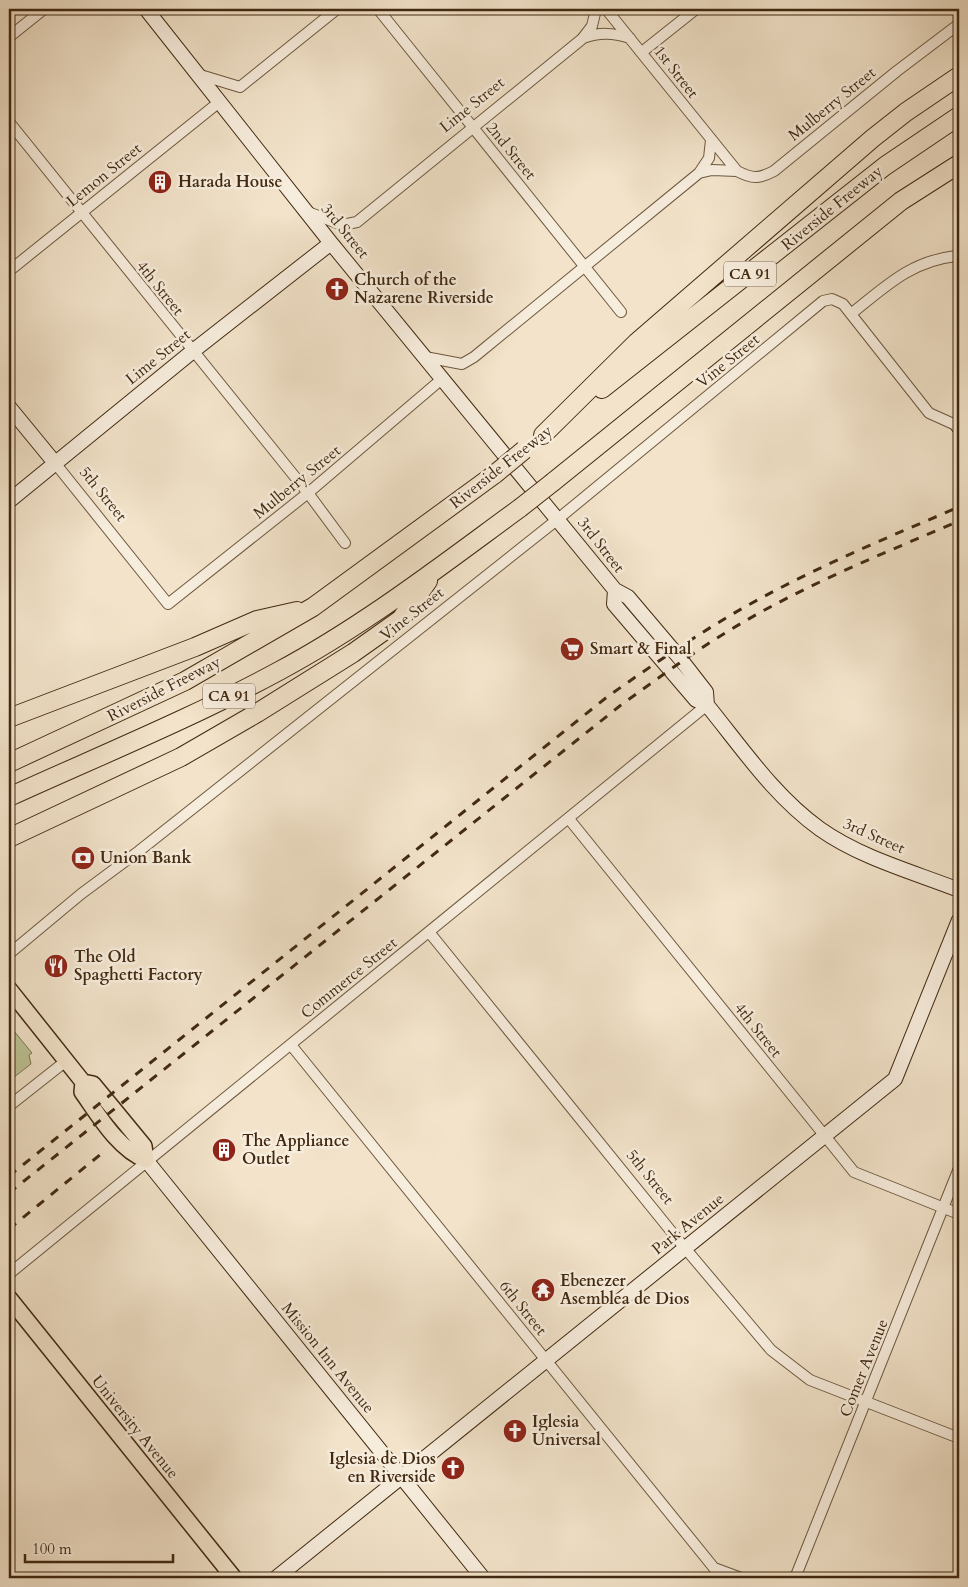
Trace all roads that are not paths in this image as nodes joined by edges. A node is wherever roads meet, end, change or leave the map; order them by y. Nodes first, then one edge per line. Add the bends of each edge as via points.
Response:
1 (44, 9) edge
2 (146, 9) edge
3 (337, 9) edge
4 (378, 9) edge
5 (596, 9) edge
6 (606, 9) edge
7 (696, 9) edge
8 (959, 24) edge
9 (9, 37) edge
10 (582, 39) junction
11 (630, 39) junction
12 (642, 52) junction
13 (196, 74) junction
14 (959, 76) edge
15 (218, 103) junction
16 (959, 116) edge
17 (9, 122) edge
18 (472, 127) junction
19 (711, 140) junction
20 (959, 164) edge
21 (737, 171) junction
22 (959, 172) edge
23 (700, 173) junction
24 (901, 201) junction
25 (306, 211) junction
26 (80, 213) junction
27 (331, 243) junction
28 (956, 256) dead end
29 (585, 265) junction
30 (9, 271) edge
31 (621, 312) dead end
32 (851, 314) junction
33 (193, 351) junction
34 (425, 357) junction
35 (443, 378) junction
36 (9, 406) edge
37 (959, 426) edge
38 (542, 435) junction
39 (55, 463) junction
40 (308, 493) junction
41 (9, 501) edge
42 (558, 518) junction
43 (345, 543) dead end
44 (435, 570) junction
45 (168, 604) joint
46 (312, 607) junction
47 (707, 705) junction
48 (9, 718) edge
49 (9, 763) edge
50 (9, 797) edge
51 (569, 819) junction
52 (9, 838) edge
53 (959, 890) edge
54 (959, 920) edge
55 (429, 932) junction
56 (9, 954) edge
57 (9, 989) edge
58 (291, 1045) junction
59 (66, 1061) junction
60 (9, 1106) edge
61 (825, 1136) junction
62 (146, 1160) junction
63 (959, 1168) edge
64 (943, 1208) junction
65 (959, 1214) edge
66 (685, 1248) junction
67 (9, 1274) edge
68 (9, 1298) edge
69 (546, 1360) junction
70 (866, 1402) junction
71 (959, 1438) edge
72 (401, 1477) junction
73 (234, 1578) edge
74 (276, 1578) edge
75 (483, 1578) edge
76 (741, 1578) edge
77 (795, 1578) edge

1 - 9 street
2 - 13 main road, 3rd Street
3 - 13 street via 240,87
4 - 18 street, 2nd Street
5 - 10 street via 592,26
6 - 11 street, 1st Street
7 - 12 street
8 - 21 street, Mulberry Street via 774,170 751,178
10 - 11 street via 595,34 614,34
10 - 18 street, Lime Street
11 - 12 street, 1st Street
12 - 19 street, 1st Street
13 - 15 main road, 3rd Street
14 - 38 highway via 879,134 637,342
15 - 25 main road, 3rd Street
15 - 26 street, Lemon Street
16 - 38 highway, Riverside Freeway / CA 91 via 885,166
17 - 26 street, 4th Street
18 - 25 street, Lime Street via 357,222 342,225
18 - 29 street, 2nd Street
19 - 21 street, 1st Street
19 - 23 street via 709,158
20 - 24 highway, Riverside Freeway / CA 91
21 - 23 street, Mulberry Street
22 - 24 highway
23 - 29 street
24 - 44 highway, Riverside Freeway / CA 91, bridge via 553,482
25 - 27 main road, 3rd Street
26 - 30 street, Lemon Street
26 - 33 street, 4th Street
27 - 33 main road, Lime Street
27 - 34 main road, 3rd Street
28 - 32 street via 911,268
29 - 31 street, 2nd Street
29 - 34 street via 462,364
32 - 37 street via 929,413
32 - 42 street, Vine Street via 843,304 832,299 823,301
33 - 39 main road, Lime Street
33 - 40 street, 4th Street
34 - 35 main road, 3rd Street
35 - 40 street, Mulberry Street
35 - 42 main road, 3rd Street
36 - 39 main road, 5th Street
38 - 46 highway, Riverside Freeway / CA 91, bridge via 495,474
39 - 41 main road, Lime Street
39 - 45 street, 5th Street
40 - 43 street, 4th Street
40 - 45 street, Mulberry Street
42 - 47 main road, 3rd Street via 614,590 628,597 678,656 706,692
42 - 56 street, Vine Street
44 - 50 highway, Riverside Freeway / CA 91 via 373,614 280,670 182,720
44 - 52 highway via 401,619 337,663 181,757
46 - 48 highway via 257,620
46 - 49 highway, Riverside Freeway / CA 91 via 184,681
47 - 51 street, Commerce Street
47 - 53 main road, 3rd Street via 790,805 820,829 854,849
51 - 55 street, Commerce Street
51 - 61 street, 4th Street
54 - 61 main road, Park Avenue via 895,1079
55 - 58 street, Commerce Street
55 - 66 street, 5th Street
57 - 59 main road, Mission Inn Avenue
58 - 62 street, Commerce Street
58 - 69 street, 6th Street
59 - 60 street
59 - 62 main road, Mission Inn Avenue via 83,1082 93,1084 144,1146
61 - 64 street, 4th Street via 854,1172
61 - 66 main road, Park Avenue
62 - 67 street, Commerce Street
62 - 72 main road, Mission Inn Avenue
63 - 64 street, Comer Avenue
64 - 65 street, 4th Street
64 - 70 street, Comer Avenue
66 - 69 main road, Park Avenue
66 - 70 street, 5th Street via 771,1350 810,1380
68 - 73 main road, University Avenue
69 - 72 main road, Park Avenue
69 - 76 street, 6th Street via 714,1568
70 - 71 street, 5th Street
70 - 77 street, Comer Avenue
72 - 74 main road, Park Avenue
72 - 75 main road, Mission Inn Avenue

